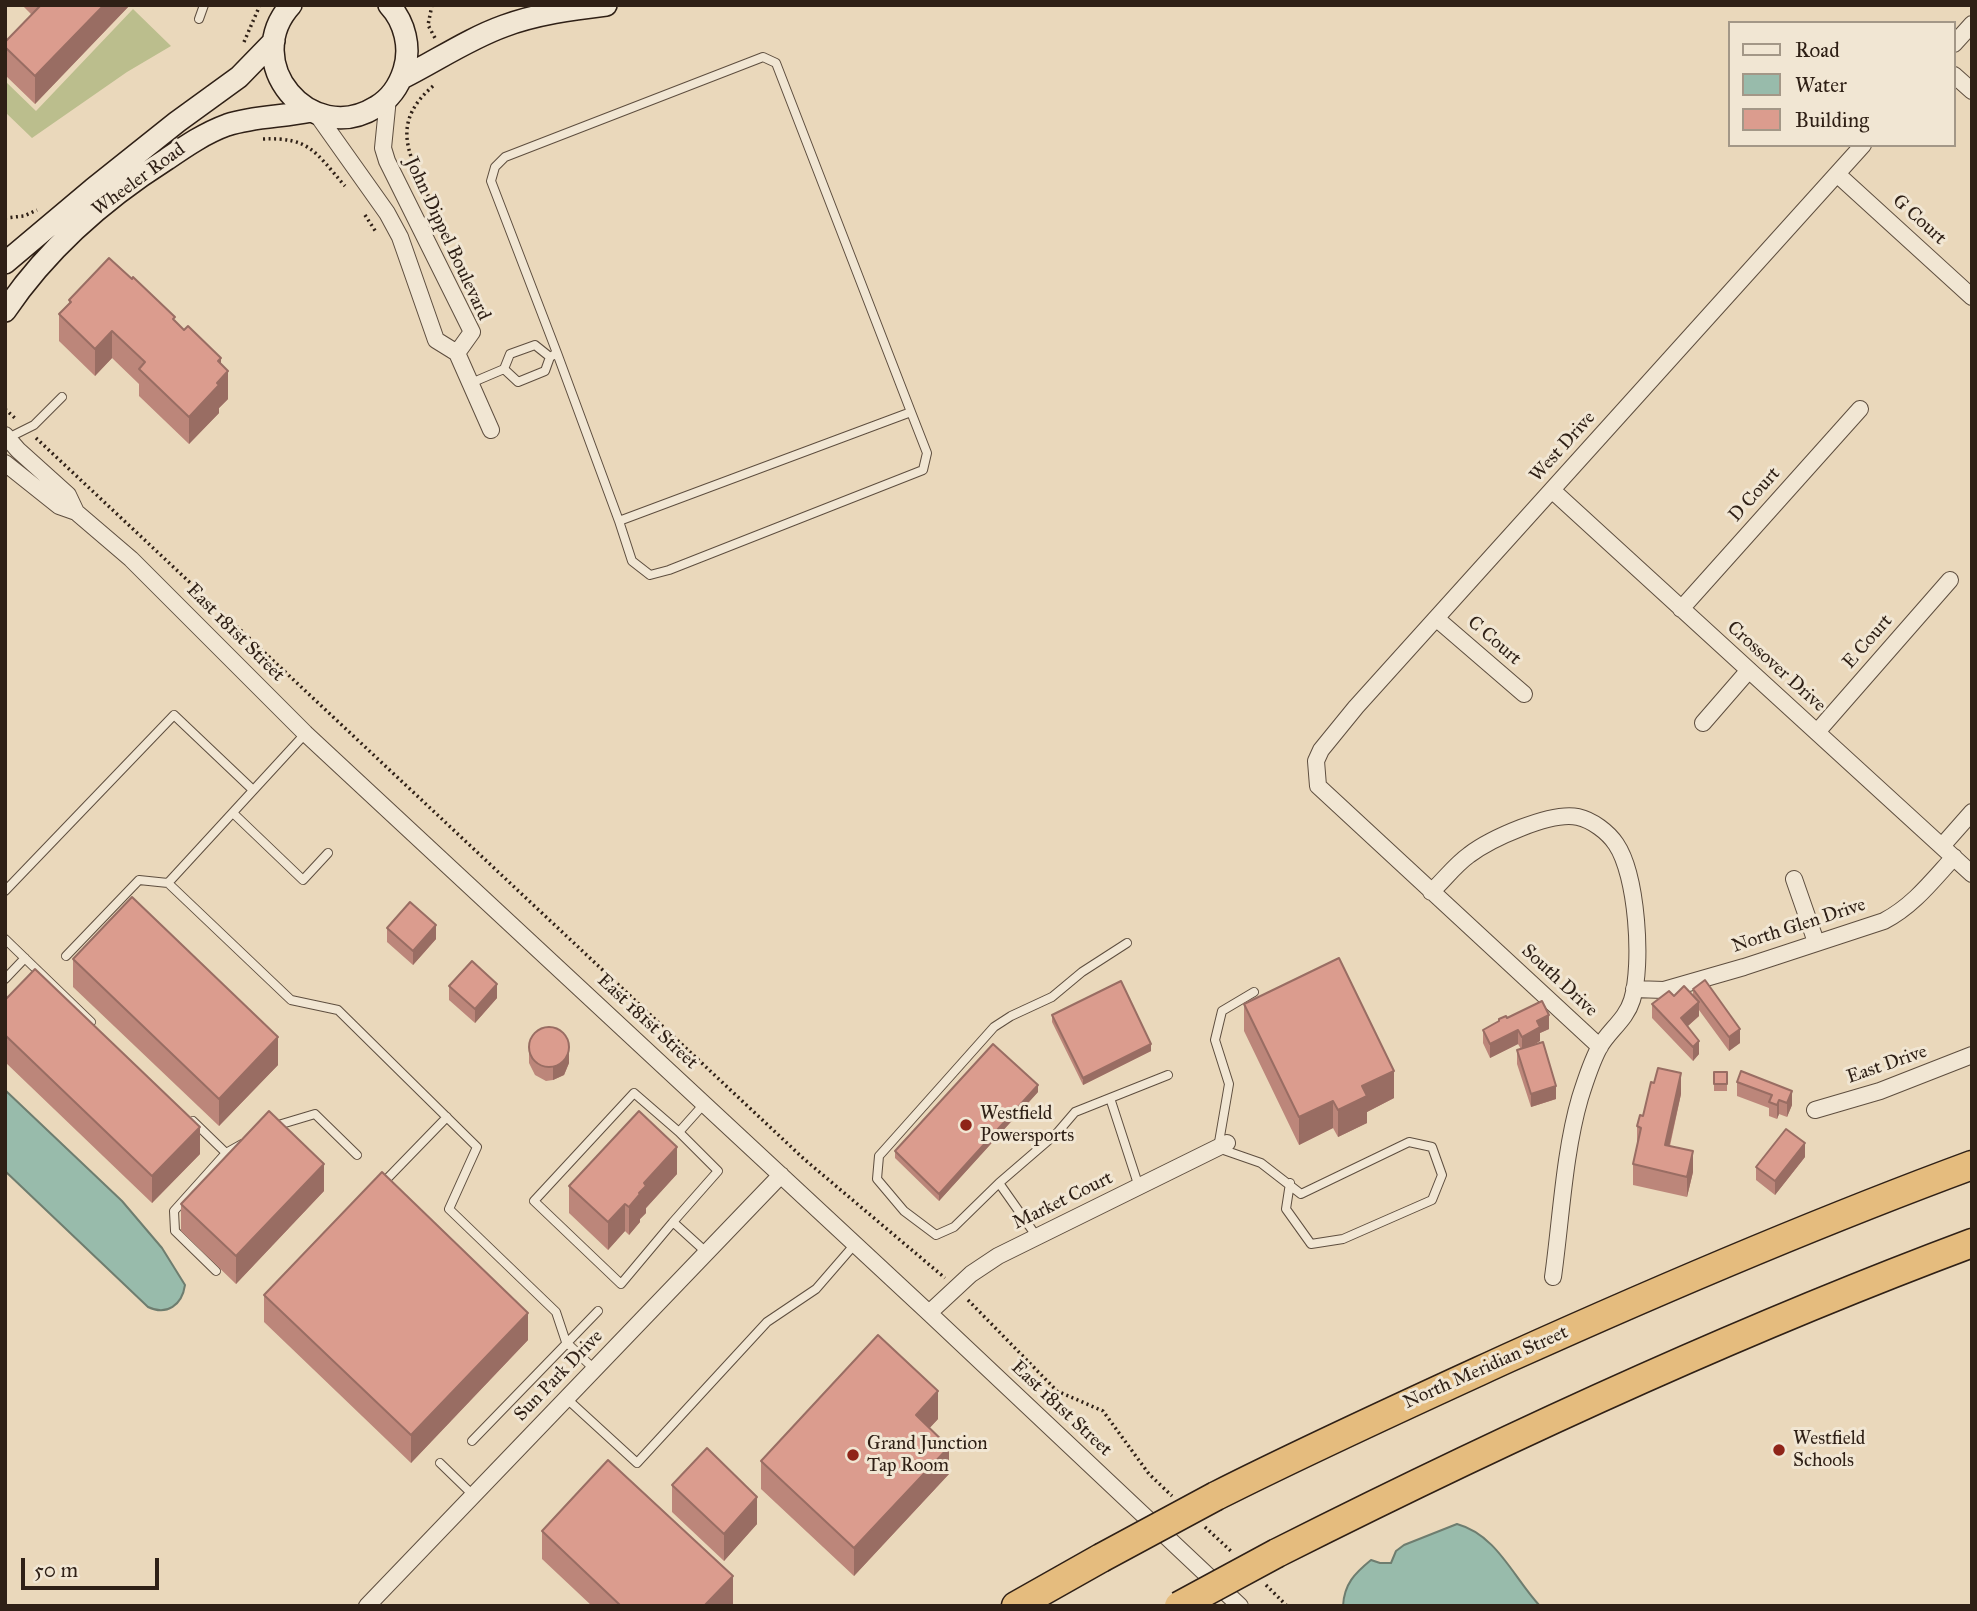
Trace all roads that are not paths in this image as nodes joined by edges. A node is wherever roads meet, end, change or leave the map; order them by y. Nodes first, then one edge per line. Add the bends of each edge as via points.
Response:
1 (204, 5) edge
2 (291, 5) edge
3 (389, 5) edge
4 (606, 5) edge
5 (199, 19) dead end
6 (1972, 24) edge
7 (274, 41) junction
8 (1956, 42) edge
9 (1956, 77) edge
10 (402, 78) junction
11 (1972, 91) edge
12 (388, 97) junction
13 (313, 112) junction
14 (1861, 147) edge
15 (1837, 174) junction
16 (5, 263) edge
17 (1972, 297) edge
18 (5, 311) edge
19 (457, 353) junction
20 (554, 355) junction
21 (505, 369) junction
22 (471, 383) junction
23 (62, 397) dead end
24 (1860, 409) dead end
25 (911, 412) junction
26 (491, 430) dead end
27 (6, 437) edge
28 (5, 463) edge
29 (1553, 491) junction
30 (76, 512) junction
31 (619, 521) junction
32 (1950, 580) dead end
33 (1682, 609) junction
34 (1437, 619) junction
35 (1749, 670) junction
36 (1524, 694) dead end
37 (1703, 723) dead end
38 (1817, 732) junction
39 (305, 733) junction
40 (1318, 786) joint
41 (253, 790) junction
42 (1972, 812) edge
43 (233, 813) junction
44 (1948, 852) junction
45 (328, 853) dead end
46 (1972, 874) edge
47 (1794, 879) dead end
48 (168, 883) junction
49 (5, 891) edge
50 (1431, 892) junction
51 (5, 939) edge
52 (1816, 942) junction
53 (1127, 943) dead end
54 (66, 956) dead end
55 (25, 958) junction
56 (5, 979) edge
57 (1634, 989) junction
58 (1254, 992) dead end
59 (102, 1033) edge
60 (1600, 1047) junction
61 (1972, 1055) edge
62 (1168, 1075) dead end
63 (1111, 1098) junction
64 (704, 1104) junction
65 (1815, 1111) dead end
66 (188, 1116) edge
67 (447, 1117) junction
68 (271, 1127) edge
69 (679, 1132) junction
70 (249, 1140) edge
71 (1223, 1145) junction
72 (226, 1153) junction
73 (357, 1156) dead end
74 (1972, 1165) edge
75 (780, 1175) junction
76 (999, 1183) junction
77 (1290, 1184) junction
78 (379, 1187) edge
79 (1139, 1187) junction
80 (673, 1222) junction
81 (1037, 1237) junction
82 (1972, 1243) edge
83 (855, 1244) junction
84 (706, 1252) junction
85 (216, 1271) dead end
86 (1553, 1277) dead end
87 (598, 1311) dead end
88 (929, 1313) junction
89 (566, 1342) junction
90 (594, 1369) junction
91 (566, 1398) junction
92 (472, 1441) dead end
93 (440, 1463) dead end
94 (473, 1495) junction
95 (367, 1606) edge
96 (1016, 1606) edge
97 (1178, 1606) edge
98 (1240, 1606) edge

1 - 5 lane
2 - 7 street
3 - 10 street via 407,43
4 - 10 street via 506,25
6 - 8 street
7 - 13 street via 275,65 284,87
7 - 16 street, Wheeler Road via 239,77
9 - 11 street
10 - 12 street
12 - 13 street, Wheeler Road via 358,116 334,118
12 - 19 street, John Dippel Boulevard via 383,148 387,161 472,332
13 - 18 street, Wheeler Road via 224,126 142,174 82,222
13 - 19 street via 387,213 436,340
14 - 15 street, West Drive
15 - 17 street, G Court
15 - 29 street, West Drive
19 - 22 street
20 - 21 lane via 535,345 510,355
20 - 21 lane via 545,371 518,382
20 - 25 lane via 491,181 495,167 505,157 763,57 776,63 782,75
20 - 31 lane
21 - 22 lane
22 - 26 street
23 - 27 lane via 27,430
24 - 33 street, D Court
25 - 31 lane
25 - 31 lane via 927,453 923,470 669,570 650,575 632,561
27 - 30 street, East 181st Street via 68,495
28 - 30 street, East 181st Street via 59,506
29 - 33 street, Crossover Drive
29 - 34 street, West Drive
30 - 39 street, East 181st Street via 131,559
32 - 38 street, E Court
33 - 35 street, Crossover Drive
34 - 36 street, C Court
34 - 40 street, West Drive via 1329,738 1316,761
35 - 37 street
35 - 38 street, Crossover Drive
38 - 44 street, Crossover Drive
39 - 41 lane
39 - 64 street, East 181st Street
40 - 50 street, South Drive
41 - 43 lane
41 - 49 lane via 174,715
42 - 44 street, North Glen Drive
43 - 45 lane via 303,880
43 - 48 lane
44 - 46 street, Crossover Drive
44 - 52 street, North Glen Drive via 1916,899 1898,914
47 - 52 street
48 - 54 lane via 139,880
48 - 67 lane via 291,1000 338,1010
50 - 57 street via 1476,850 1528,825 1566,816 1587,820 1615,843 1630,877 1637,942
50 - 60 street, South Drive
51 - 55 lane
52 - 57 street, North Glen Drive via 1664,990
53 - 76 lane via 1052,997 994,1027 879,1156 877,1179 904,1211 936,1235 954,1227
55 - 56 lane
55 - 59 lane
57 - 60 street via 1619,1024
58 - 71 lane via 1222,1012 1215,1040 1228,1084
60 - 86 street, South Drive via 1572,1132
61 - 65 street, East Drive
62 - 63 lane
63 - 76 lane via 1075,1112
63 - 79 lane
64 - 69 lane
64 - 75 street, East 181st Street
66 - 72 lane
67 - 78 lane
67 - 89 lane via 477,1147 449,1209 556,1312
68 - 73 lane via 315,1114
69 - 80 lane via 718,1171
69 - 80 lane via 634,1093 534,1201 621,1284
70 - 72 lane
71 - 77 lane via 1261,1163
71 - 79 street, Market Court
72 - 85 lane via 173,1211 175,1231
74 - 96 highway, North Meridian Street, bridge via 1679,1282 1407,1403 1216,1496
75 - 83 street, East 181st Street
75 - 84 street, Sun Park Drive
76 - 81 lane
77 - 77 lane via 1301,1194 1409,1142 1432,1147 1442,1175 1432,1200 1343,1239 1311,1244 1286,1209
79 - 81 street, Market Court
80 - 84 lane
81 - 88 street, Market Court via 971,1274
82 - 97 highway, bridge via 1771,1323 1524,1432
83 - 88 street, East 181st Street
83 - 91 lane via 816,1289 767,1322 637,1463
84 - 90 street, Sun Park Drive
87 - 89 lane
88 - 98 street, East 181st Street
89 - 90 lane
89 - 92 lane
90 - 91 street, Sun Park Drive
91 - 94 street, Sun Park Drive
93 - 94 lane
94 - 95 street, Sun Park Drive

